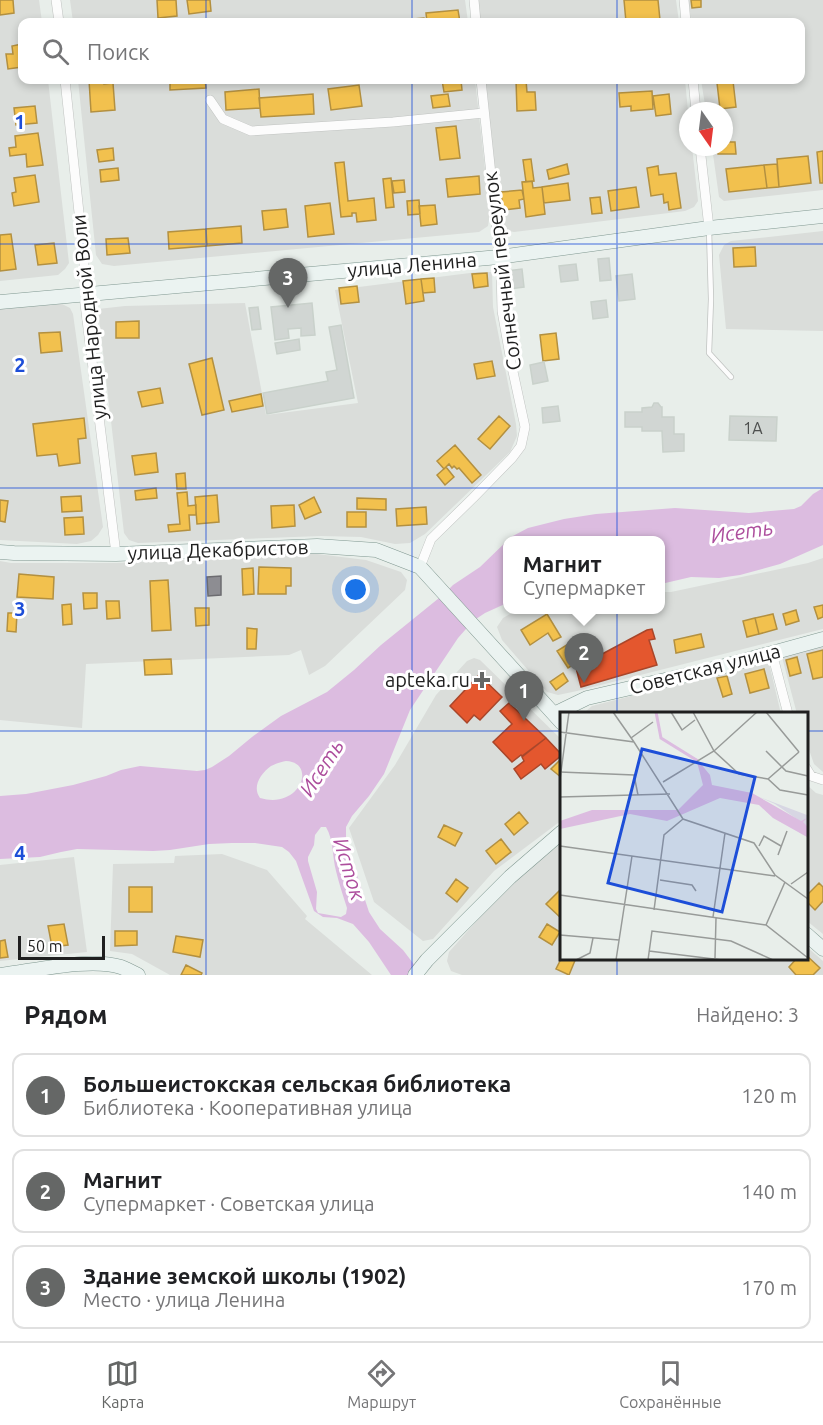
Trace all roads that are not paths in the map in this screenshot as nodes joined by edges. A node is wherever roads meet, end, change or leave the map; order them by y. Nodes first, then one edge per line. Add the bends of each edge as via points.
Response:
1 (56, 0) edge
2 (474, 0) edge
3 (684, 0) edge
4 (58, 18) edge
5 (476, 18) edge
6 (686, 18) edge
7 (65, 84) edge
8 (481, 84) edge
9 (693, 84) edge
10 (210, 100) dead end
11 (695, 102) edge
12 (484, 113) junction
13 (701, 156) edge
14 (823, 216) edge
15 (709, 228) junction
16 (499, 256) junction
17 (84, 296) junction
18 (0, 302) edge
19 (730, 377) dead end
20 (0, 552) edge
21 (116, 554) junction
22 (425, 571) junction
23 (823, 639) edge
24 (772, 652) junction
25 (567, 712) edge
26 (787, 712) edge
27 (558, 718) edge
28 (808, 770) edge
29 (823, 780) edge
30 (560, 834) edge
31 (808, 935) edge
32 (823, 949) edge
33 (0, 975) edge
34 (138, 975) edge
35 (415, 975) edge

1 - 4 street
2 - 5 street
3 - 6 street
7 - 17 street, улица Народной Воли via 84,260
8 - 12 street, Солнечный переулок
9 - 11 street
10 - 12 street via 223,119 251,131
12 - 16 street, Солнечный переулок
13 - 15 street
14 - 15 street, улица Ленина
15 - 16 street, улица Ленина
15 - 19 lane via 709,353
16 - 17 street, улица Ленина
16 - 22 street, Солнечный переулок via 502,311 525,427 521,446 431,539
17 - 18 street, улица Ленина
17 - 21 street, улица Народной Воли
20 - 21 street, улица Декабристов
21 - 22 street, улица Декабристов via 317,546 376,550
22 - 27 street
23 - 24 street, Советская улица
24 - 25 street, Советская улица via 587,698
24 - 26 street
28 - 29 street
30 - 35 street via 510,877
31 - 32 street
33 - 34 street via 100,963

